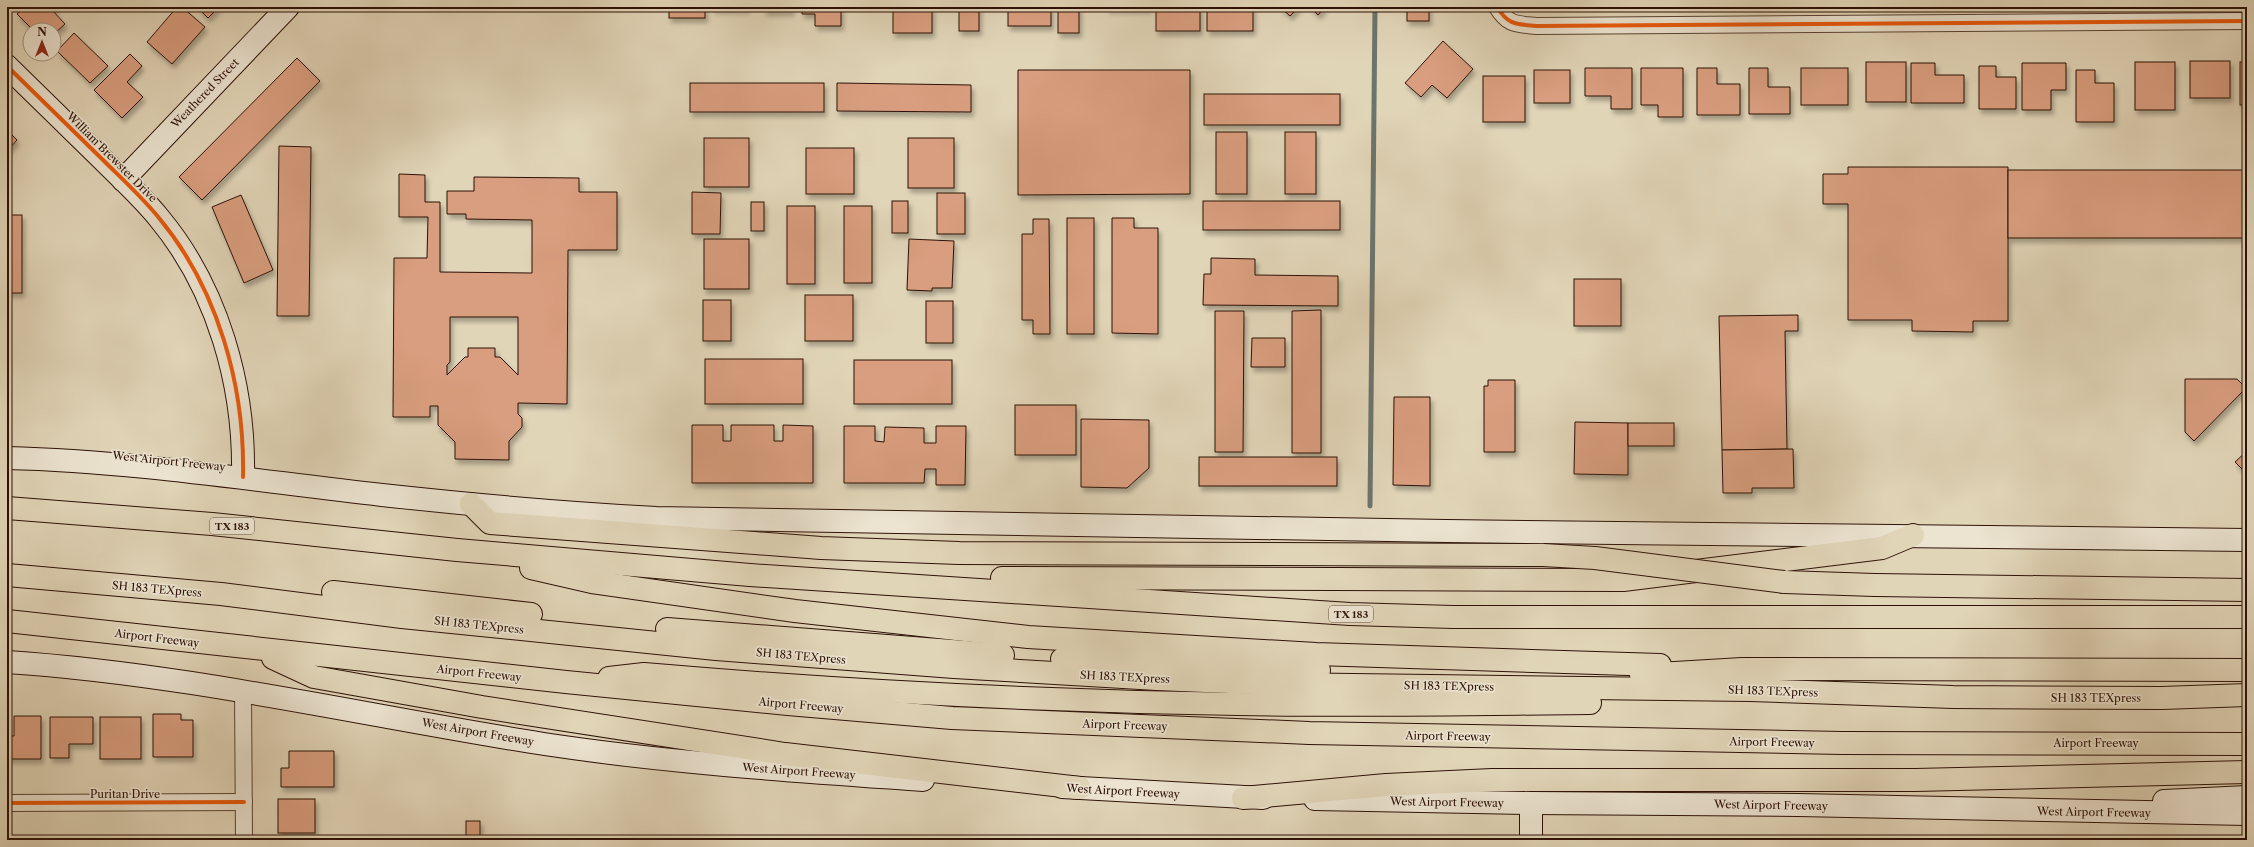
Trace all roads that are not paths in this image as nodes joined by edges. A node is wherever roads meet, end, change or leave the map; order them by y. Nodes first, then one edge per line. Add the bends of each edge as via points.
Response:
1 (288, 7) edge
2 (1501, 13) edge
3 (2247, 21) edge
4 (7, 66) edge
5 (123, 180) junction
6 (7, 458) edge
7 (243, 477) junction
8 (471, 504) junction
9 (7, 508) edge
10 (1912, 535) junction
11 (2247, 540) edge
12 (457, 550) junction
13 (7, 561) edge
14 (7, 575) edge
15 (942, 587) junction
16 (2247, 590) edge
17 (2247, 617) edge
18 (7, 621) edge
19 (255, 650) junction
20 (7, 662) edge
21 (1742, 669) junction
22 (2247, 670) edge
23 (566, 682) junction
24 (243, 690) junction
25 (2247, 695) edge
26 (1953, 697) junction
27 (2247, 744) edge
28 (2247, 772) edge
29 (1080, 788) junction
30 (2247, 797) edge
31 (1243, 798) junction
32 (244, 802) junction
33 (7, 803) edge
34 (1531, 803) junction
35 (2062, 812) junction
36 (2211, 814) junction
37 (2247, 814) edge
38 (2247, 819) edge
39 (244, 840) edge
40 (1531, 840) edge

1 - 5 main road, Weathered Street
2 - 3 street via 1517,24 1536,26
4 - 5 main road, William Brewster Drive
5 - 7 main road, William Brewster Drive via 159,218 182,249 222,332 228,351 240,420
6 - 7 main road, West Airport Freeway via 130,465
7 - 8 main road, West Airport Freeway
8 - 10 main road, West Airport Freeway via 656,518 794,521
8 - 16 highway, bridge via 490,522 821,548 959,553 1543,555 1595,558 1784,582
9 - 12 highway, TX 183 via 212,524
10 - 11 main road, West Airport Freeway
10 - 15 highway via 1882,548 1623,580 984,578
12 - 15 highway, TX 183 via 750,575
12 - 21 highway via 592,582 795,611 1028,637 1316,654
13 - 21 highway, SH 183 TEXpress via 270,585 679,630 1037,657 1318,670 1612,676
14 - 26 highway, SH 183 TEXpress via 221,594 402,617 716,649 954,667 1277,684 1750,690
15 - 17 highway, TX 183 via 1350,614 1453,617
18 - 19 highway, Airport Freeway
19 - 23 highway, Airport Freeway
19 - 29 highway via 314,677 482,707 785,754
20 - 24 main road, West Airport Freeway via 78,667
21 - 22 highway, SH 183 TEXpress
23 - 26 highway via 644,674 934,694 1239,704 1751,701
23 - 27 highway, Airport Freeway via 952,718 1309,733 1842,743
24 - 29 main road, West Airport Freeway via 536,742 650,758 880,777
24 - 32 street
25 - 26 highway, SH 183 TEXpress via 2162,698
28 - 31 highway via 1915,780 1492,780 1386,784
29 - 31 main road, West Airport Freeway
30 - 35 main road via 2200,798
31 - 34 main road, West Airport Freeway
32 - 33 street, Puritan Drive
32 - 39 street
34 - 35 main road, West Airport Freeway via 1798,805
34 - 40 main road
35 - 36 main road, West Airport Freeway
36 - 37 main road, West Airport Freeway
36 - 38 main road

